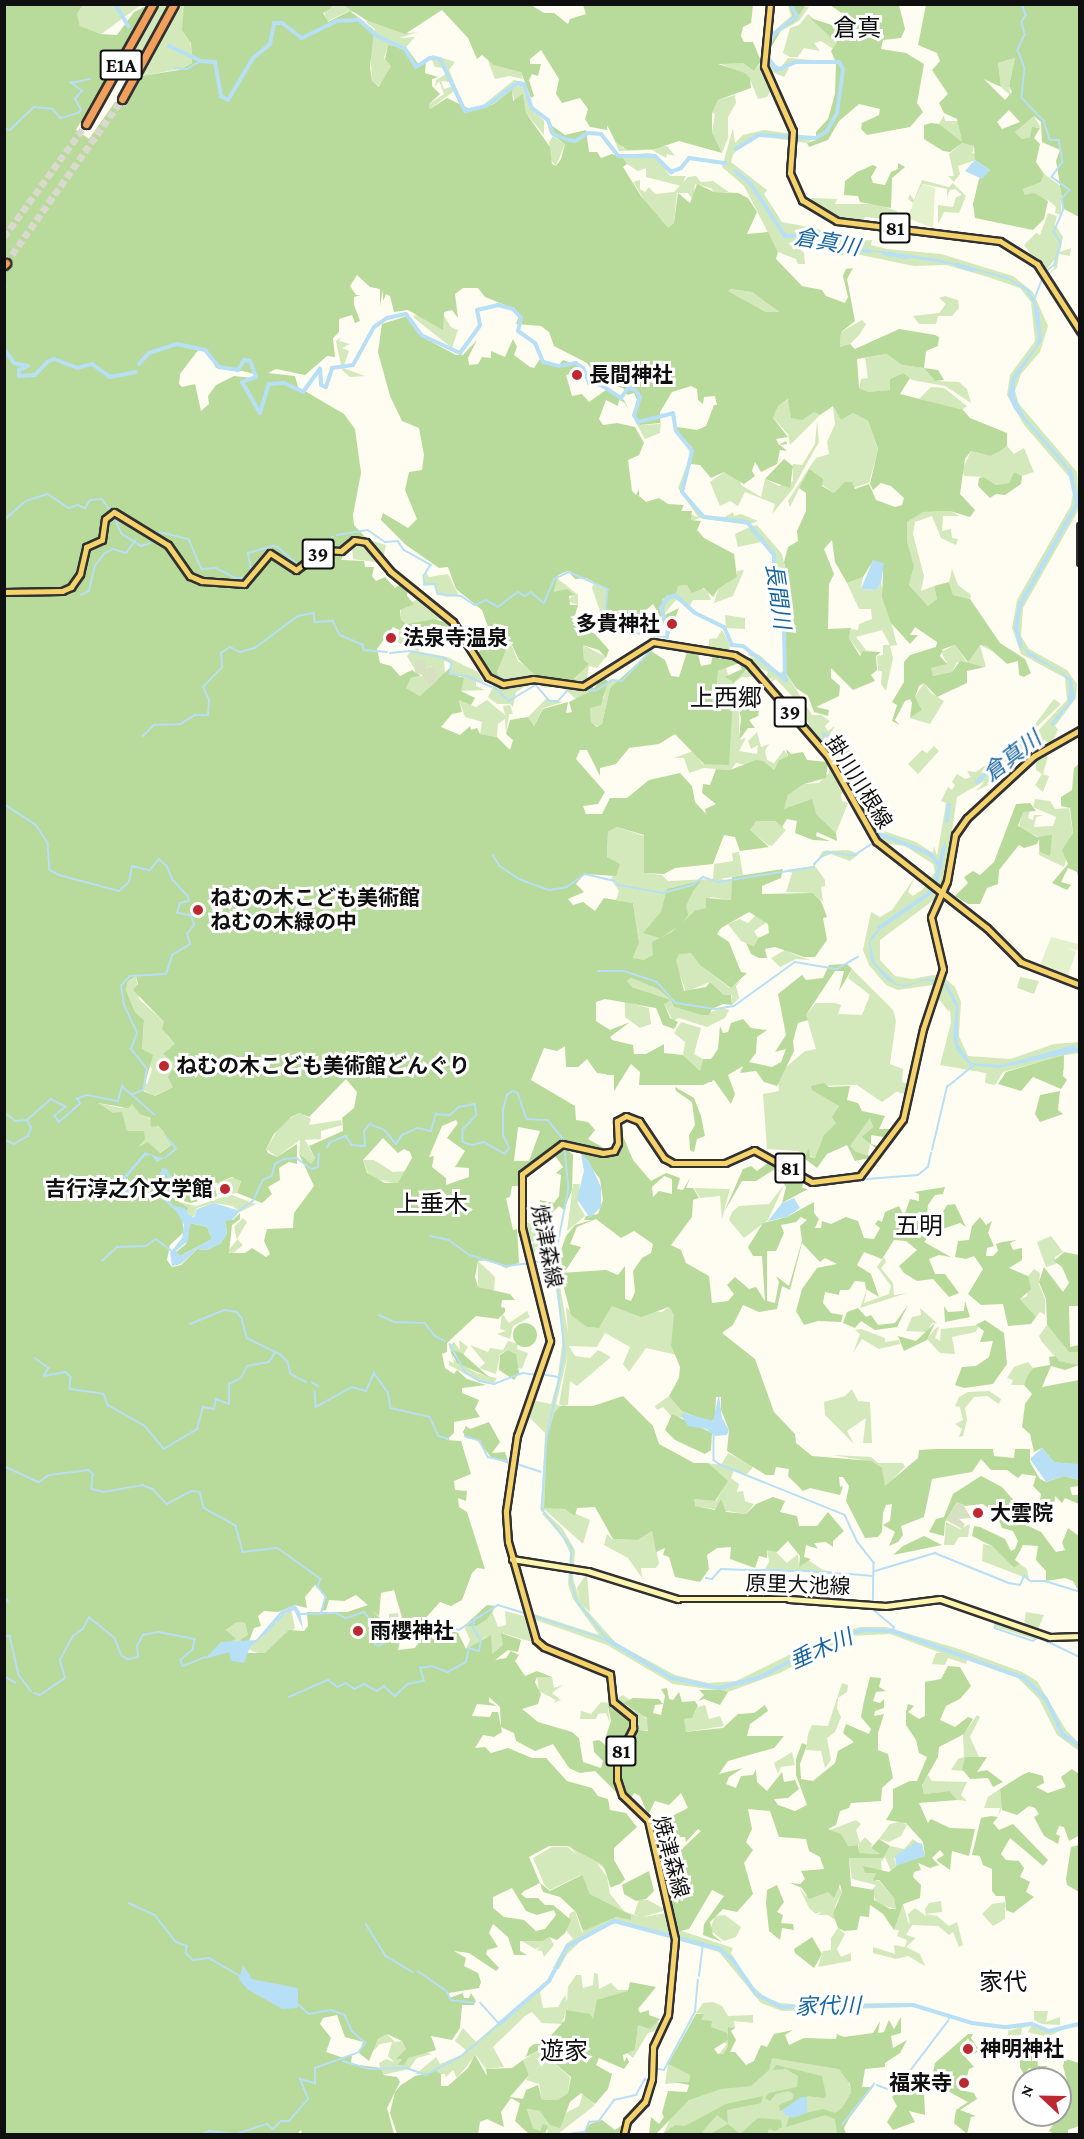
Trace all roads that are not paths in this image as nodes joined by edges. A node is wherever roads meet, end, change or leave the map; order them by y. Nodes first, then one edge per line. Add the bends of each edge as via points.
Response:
1 (153, 4) edge
2 (175, 4) edge
3 (770, 4) edge
4 (122, 99) tunnel mouth
5 (86, 124) tunnel mouth
6 (1080, 331) edge
7 (1080, 526) edge
8 (1080, 562) edge
9 (4, 591) edge
10 (1080, 730) edge
11 (941, 892) junction
12 (1080, 985) edge
13 (512, 1559) junction
14 (1080, 1636) edge
15 (624, 2134) edge

1 - 5 highway, E1A
2 - 4 highway, E1A
3 - 6 main road, 81 via 763,49 765,72 793,135 790,173 794,188 807,205 833,220 993,239 1027,256
7 - 8 main road
9 - 11 main road, 掛川川根線 / 39 via 62,591 71,587 80,574 86,547 102,540 105,519 114,512 168,545 190,576 202,580 244,584 270,553 296,570 323,550 341,551 354,540 366,542 390,571 454,623 488,677 503,684 533,679 583,686 659,642 734,655 748,663 835,766 877,842
10 - 11 main road, 焼津森線 / 81 via 1034,756 962,824 953,840
11 - 12 main road, 掛川川根線 / 39 via 993,933 1023,964
11 - 13 main road, 焼津森線 / 81 via 931,922 943,958 941,976 923,1029 901,1125 858,1178 808,1181 754,1150 725,1162 673,1163 664,1158 632,1117 618,1119 618,1146 610,1153 565,1144 522,1174 520,1213 550,1339 518,1429 512,1463 506,1521
13 - 14 main road, 原里大池線 via 572,1568 678,1599 789,1599 886,1606 934,1599 1050,1637
13 - 15 main road, 焼津森線 / 81 via 532,1634 544,1647 610,1674 613,1702 633,1718 633,1728 617,1760 618,1785 625,1798 648,1820 674,1936 668,2015 653,2048 652,2079 645,2103 627,2121

